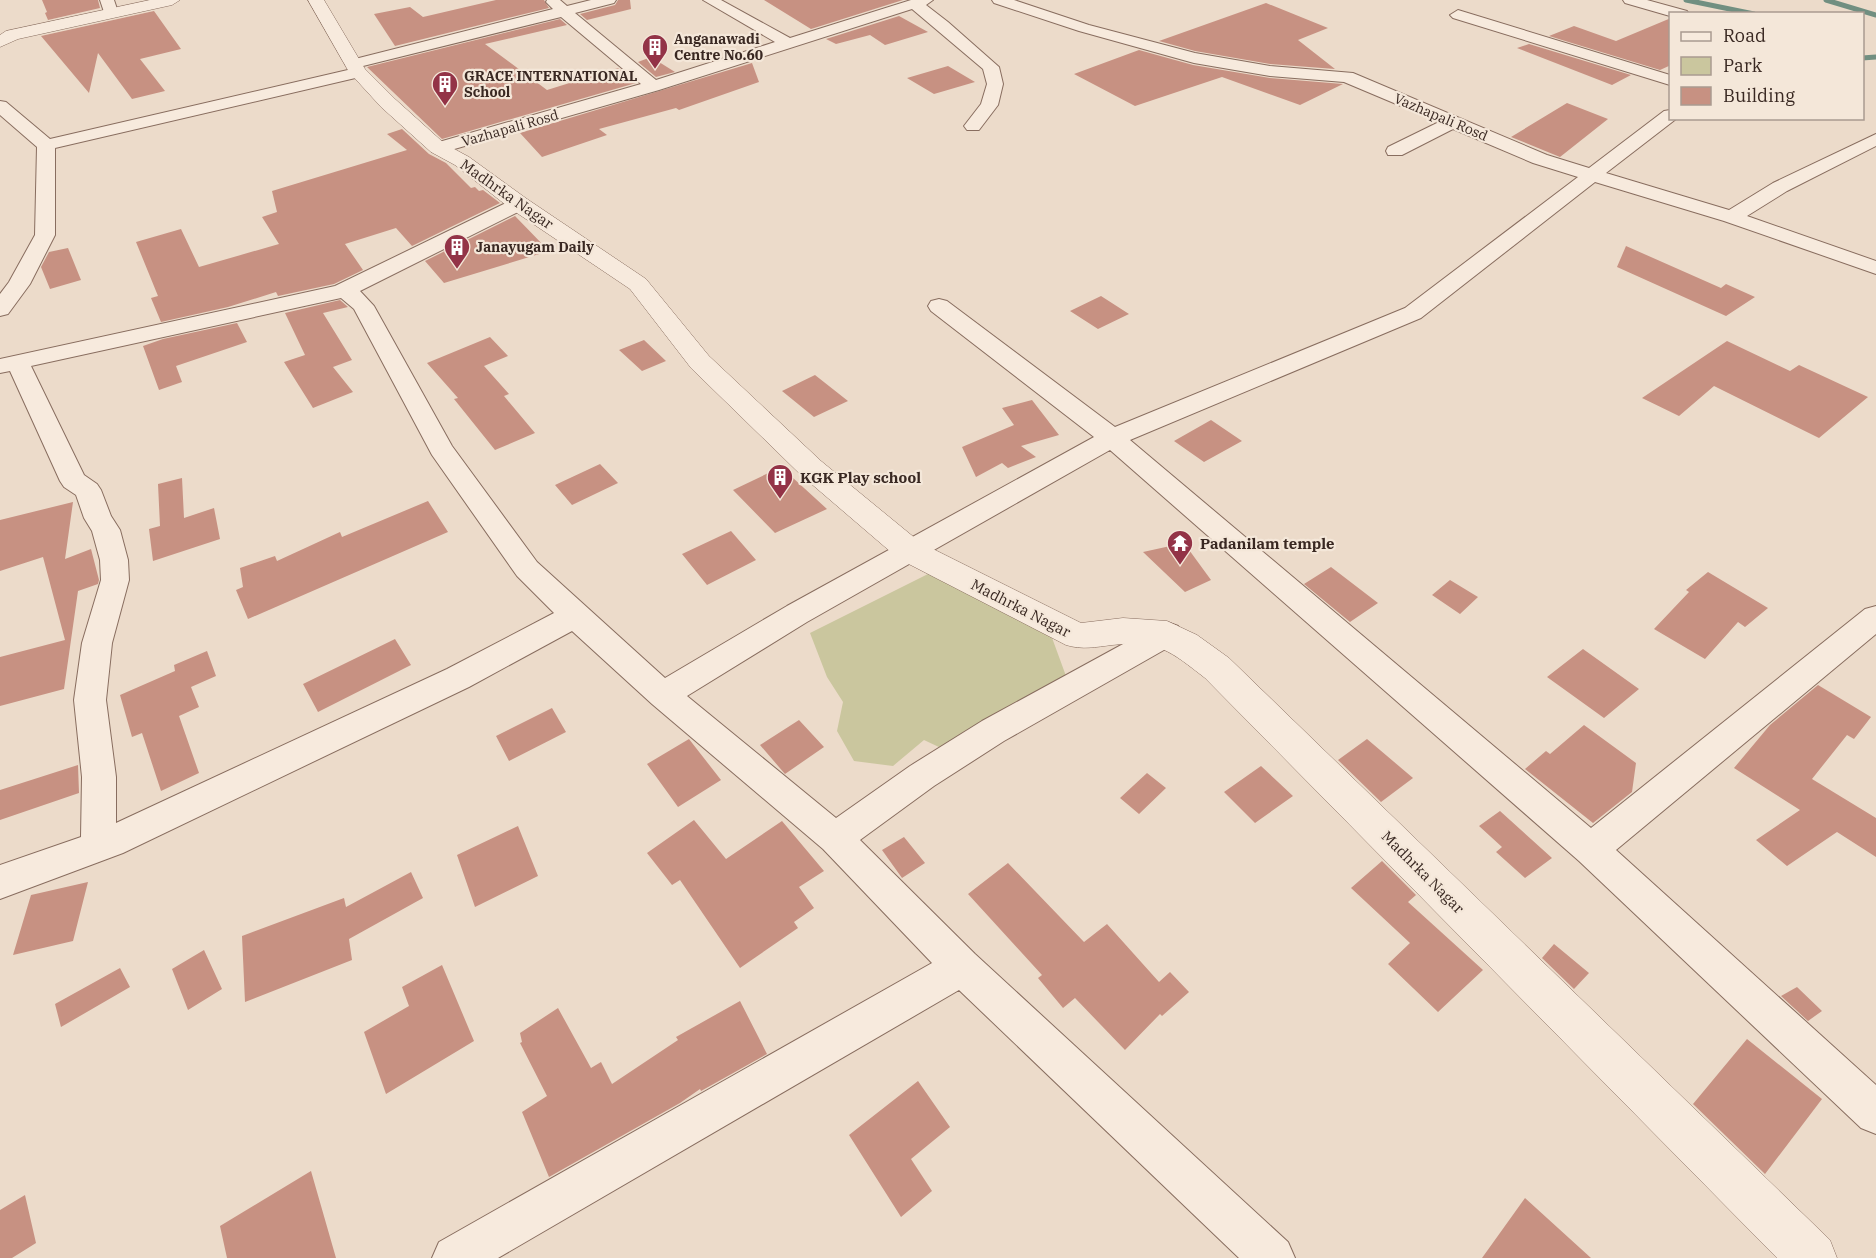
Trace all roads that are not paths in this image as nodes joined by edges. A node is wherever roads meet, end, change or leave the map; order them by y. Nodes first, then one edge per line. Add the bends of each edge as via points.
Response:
1 (172, 0) edge
2 (316, 0) edge
3 (551, 0) edge
4 (609, 0) edge
5 (710, 0) edge
6 (999, 0) edge
7 (1630, 0) edge
8 (920, 2) edge
9 (108, 6) edge
10 (1483, 7) dead end
11 (564, 11) junction
12 (1675, 12) edge
13 (1458, 15) dead end
14 (1533, 38) junction
15 (0, 42) edge
16 (790, 44) junction
17 (356, 68) junction
18 (1669, 79) edge
19 (653, 86) junction
20 (0, 106) edge
21 (1669, 116) edge
22 (1453, 122) junction
23 (973, 126) dead end
24 (1876, 139) edge
25 (46, 146) junction
26 (438, 148) junction
27 (1395, 152) dead end
28 (1592, 174) junction
29 (519, 204) junction
30 (1731, 217) junction
31 (1876, 268) edge
32 (342, 291) junction
33 (939, 306) dead end
34 (0, 309) edge
35 (9, 365) edge
36 (1112, 438) junction
37 (910, 551) junction
38 (575, 616) junction
39 (1876, 617) edge
40 (1167, 634) junction
41 (663, 695) junction
42 (835, 838) junction
43 (98, 847) junction
44 (1591, 850) junction
45 (0, 882) edge
46 (962, 967) junction
47 (1876, 1113) edge
48 (455, 1258) edge
49 (1272, 1258) edge
50 (1812, 1258) edge

1 - 9 street
2 - 17 street, Madhrka Nagar
3 - 11 street
4 - 11 street
5 - 16 street
6 - 22 street, Vazhapali Rosd via 1194,58 1270,71 1347,77
7 - 12 street
8 - 16 street, Vazhapali Rosd
8 - 23 street via 991,67 995,84 989,105
9 - 15 street
10 - 14 street via 1538,28
11 - 17 street
11 - 19 street
13 - 14 street
14 - 18 street
16 - 19 street, Vazhapali Rosd
17 - 25 street
17 - 26 street, Madhrka Nagar
19 - 26 street, Vazhapali Rosd
20 - 25 street
21 - 28 street
22 - 27 street
22 - 28 street, Vazhapali Rosd via 1540,159
24 - 30 street via 1780,187
25 - 34 street via 45,235 19,284
26 - 29 street, Madhrka Nagar
28 - 30 street, Vazhapali Rosd
28 - 36 street via 1413,313
29 - 32 street
29 - 37 street, Madhrka Nagar via 638,284 700,362 811,468
30 - 31 street, Vazhapali Rosd
32 - 35 street
32 - 38 street via 363,306 441,449 520,560
33 - 36 street
35 - 43 street via 73,480 88,490 114,560 115,580 97,643 90,700 99,777
36 - 37 street
36 - 44 street
37 - 40 street, Madhrka Nagar via 1078,636 1123,631
37 - 41 street
38 - 41 street
38 - 43 street via 458,678
39 - 44 street
40 - 42 street via 993,731
40 - 50 street, Madhrka Nagar via 1217,668
41 - 42 street
42 - 46 street
43 - 45 street
44 - 47 street
46 - 48 street
46 - 49 street

